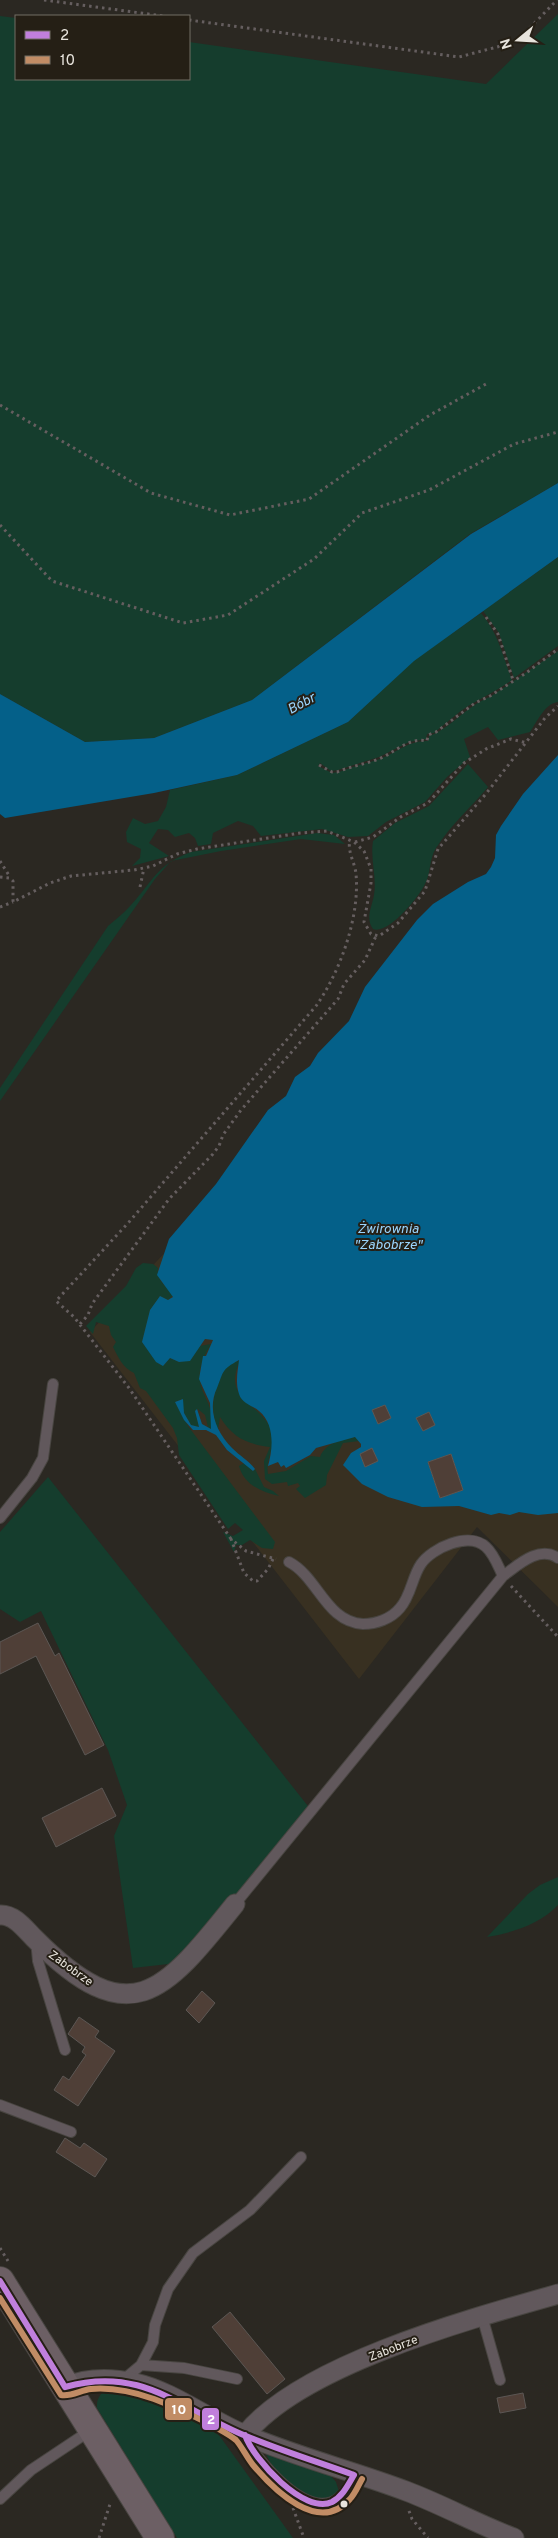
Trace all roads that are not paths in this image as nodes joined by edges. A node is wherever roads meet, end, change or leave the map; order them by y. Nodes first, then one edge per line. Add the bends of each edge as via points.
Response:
1 (53, 1384) dead end
2 (0, 1518) edge
3 (558, 1558) edge
4 (289, 1562) road end
5 (503, 1576) junction
6 (236, 1904) joint
7 (0, 1915) edge
8 (36, 1940) junction
9 (65, 2050) dead end
10 (0, 2105) edge
11 (71, 2132) dead end
12 (301, 2157) dead end
13 (0, 2281) edge
14 (558, 2294) edge
15 (482, 2316) junction
16 (141, 2365) junction
17 (237, 2379) dead end
18 (122, 2380) junction
19 (500, 2380) dead end
20 (64, 2388) junction
21 (91, 2430) junction
22 (245, 2435) junction
23 (354, 2475) junction
24 (0, 2499) edge
25 (160, 2538) edge
26 (514, 2538) edge

1 - 2 lane via 43,1458 32,1478
3 - 5 lane via 548,1554 535,1556
4 - 5 lane via 303,1572 340,1616 361,1624 379,1622 395,1613 406,1599 421,1564 432,1553 452,1544 466,1541 485,1546
5 - 6 lane
6 - 8 street, Zabobrze via 193,1956 165,1982 137,1995 123,1995 92,1984 57,1960
7 - 8 street, Zabobrze via 18,1922
8 - 9 lane via 38,1961
10 - 11 lane
12 - 16 lane via 250,2210 193,2253 168,2289 152,2342
13 - 20 main road
14 - 15 street, Zabobrze
15 - 19 lane
15 - 22 street, Zabobrze via 374,2355 321,2379 266,2414
16 - 17 lane via 184,2368
16 - 18 lane
18 - 20 street via 79,2381
18 - 22 street via 155,2390
20 - 21 main road
21 - 24 lane via 31,2470
21 - 25 main road
22 - 23 street
22 - 23 lane via 248,2444 290,2501 312,2522 323,2522 336,2516 349,2494
23 - 26 street via 404,2491

